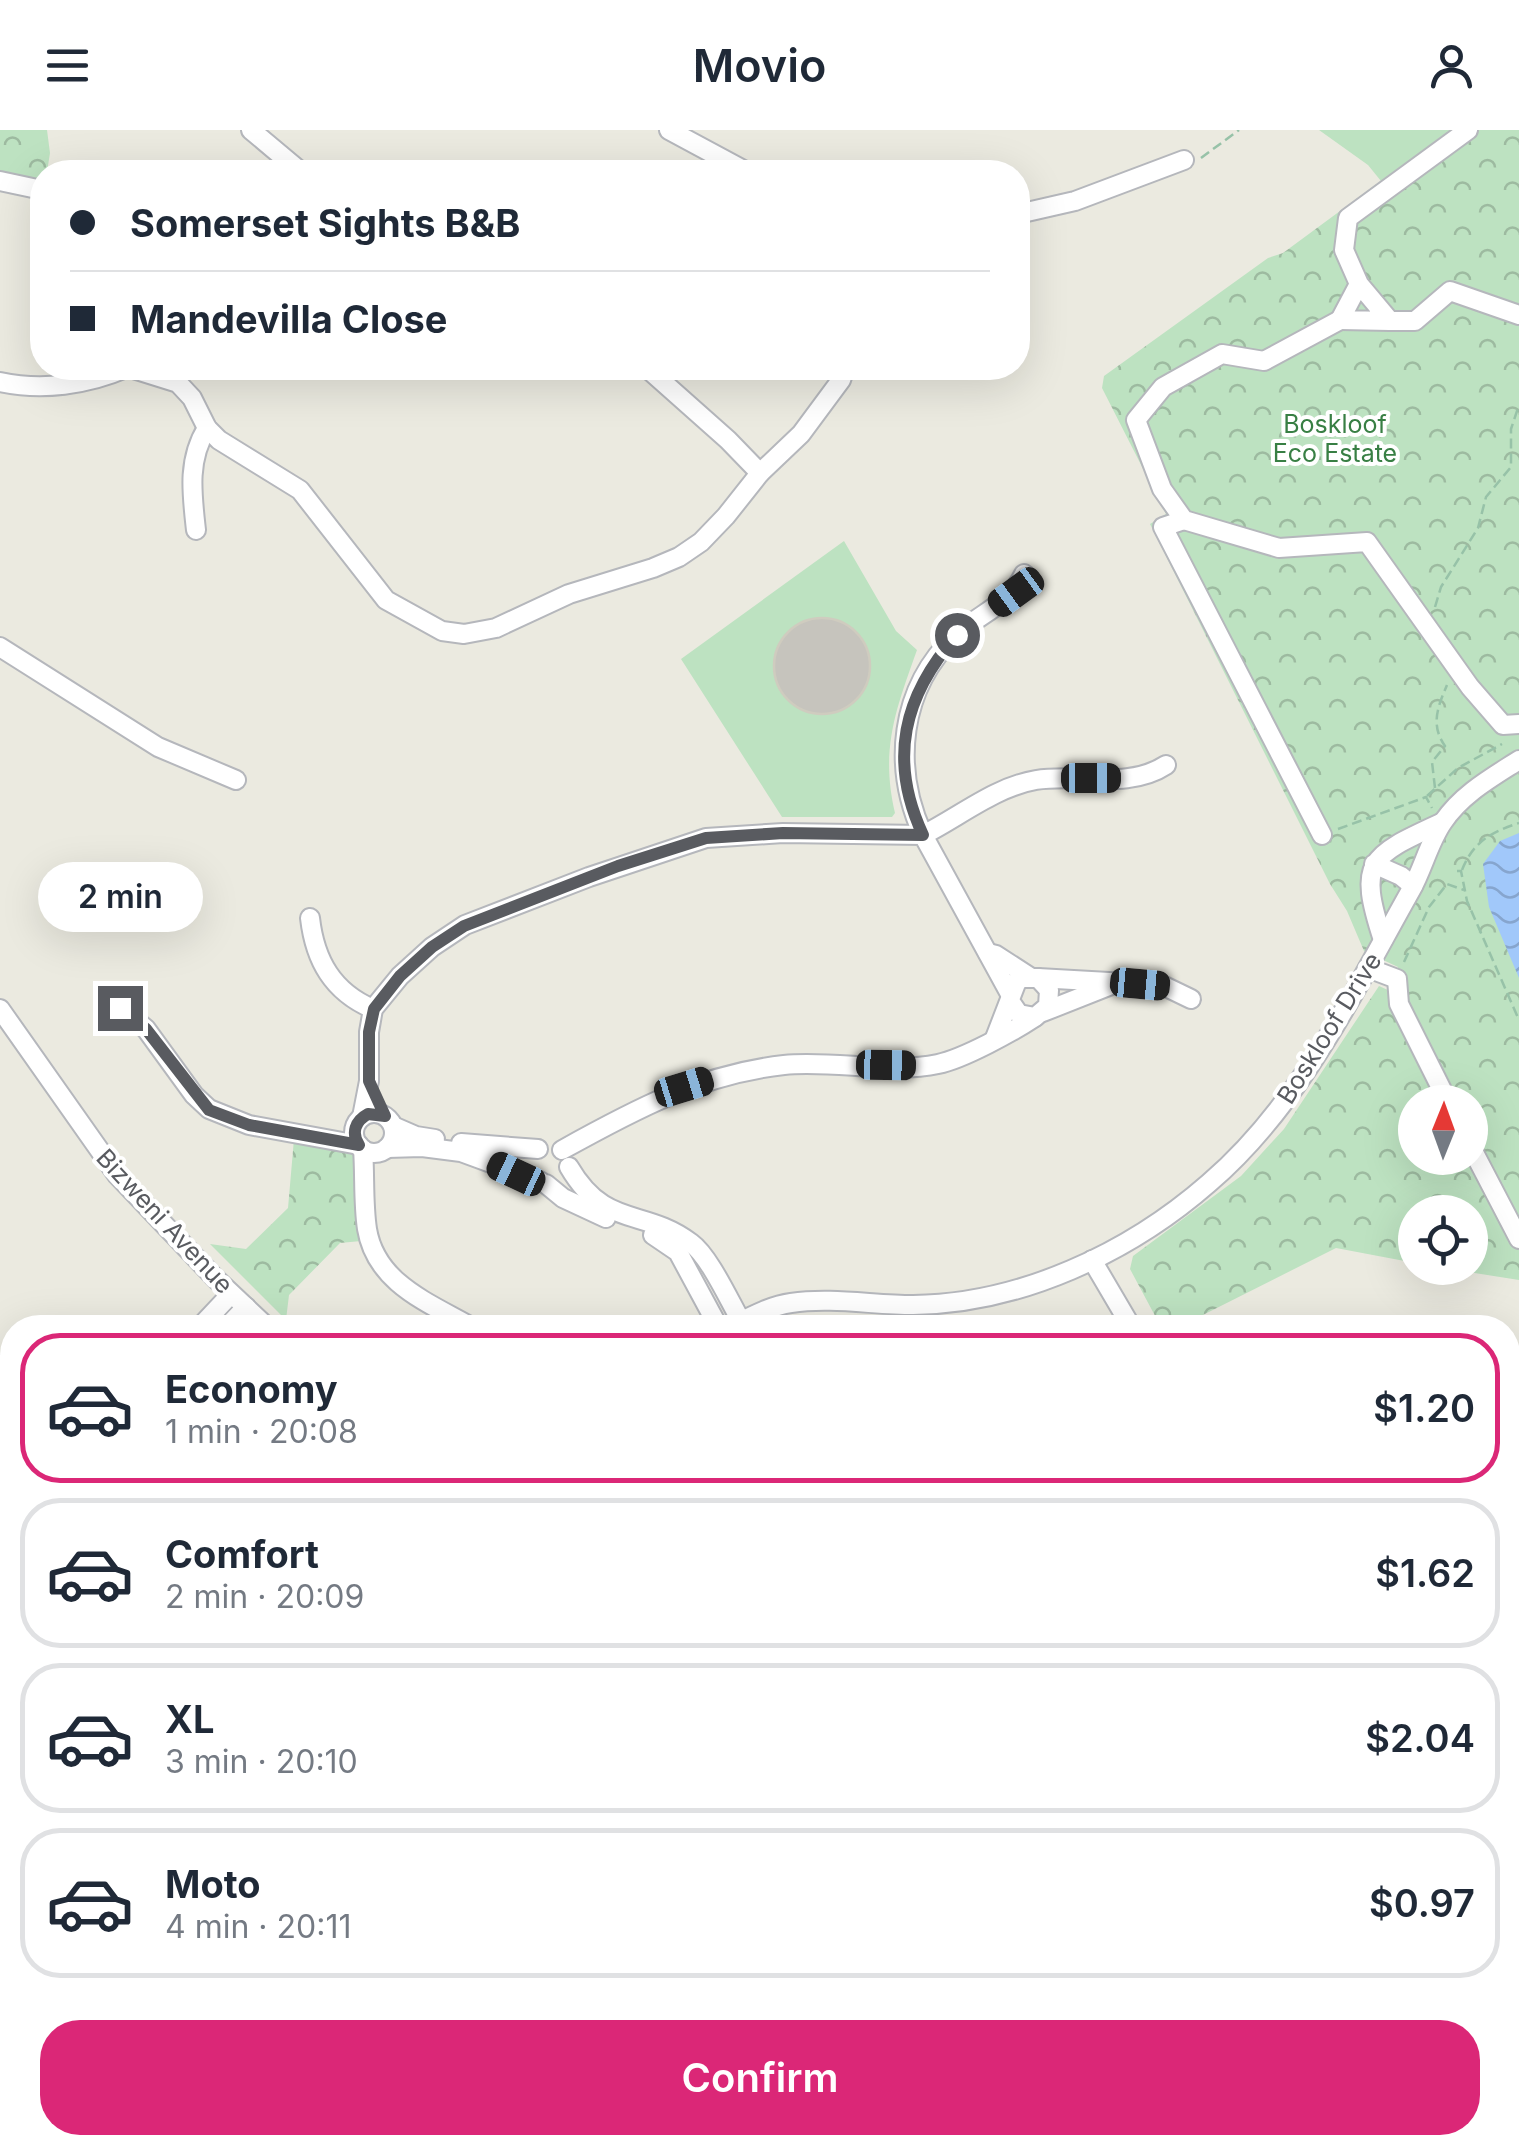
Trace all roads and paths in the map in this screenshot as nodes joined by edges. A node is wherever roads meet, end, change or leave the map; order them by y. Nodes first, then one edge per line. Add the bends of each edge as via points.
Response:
1 (251, 130) edge
2 (668, 130) edge
3 (1239, 130) edge
4 (1468, 130) edge
5 (286, 160) edge
6 (724, 160) edge
7 (1184, 160) joint
8 (0, 181) edge
9 (30, 187) edge
10 (1030, 211) edge
11 (1359, 284) junction
12 (1519, 315) edge
13 (1340, 320) junction
14 (1390, 321) junction
15 (87, 380) edge
16 (168, 380) edge
17 (660, 380) edge
18 (839, 380) edge
19 (0, 382) edge
20 (1519, 405) edge
21 (207, 428) junction
22 (760, 474) junction
23 (1184, 520) junction
24 (196, 530) dead end
25 (1024, 574) dead end
26 (1432, 618) dead end
27 (0, 648) edge
28 (1450, 660) junction
29 (1519, 724) edge
30 (1508, 740) dead end
31 (1519, 760) edge
32 (1166, 766) dead end
33 (236, 780) dead end
34 (1435, 788) junction
35 (1426, 796) junction
36 (1442, 823) junction
37 (1519, 823) edge
38 (923, 835) junction
39 (1322, 835) joint
40 (1374, 864) junction
41 (1413, 886) junction
42 (1465, 890) junction
43 (310, 918) dead end
44 (1383, 940) junction
45 (988, 953) junction
46 (1368, 968) junction
47 (1034, 978) junction
48 (1397, 979) junction
49 (1119, 982) junction
50 (1010, 998) junction
51 (1191, 998) dead end
52 (120, 1008) dead end
53 (374, 1009) junction
54 (0, 1010) edge
55 (1039, 1014) junction
56 (1519, 1020) edge
57 (995, 1038) junction
58 (369, 1081) junction
59 (1439, 1085) edge
60 (389, 1121) junction
61 (368, 1140) junction
62 (538, 1149) junction
63 (566, 1158) junction
64 (1486, 1175) edge
65 (543, 1182) junction
66 (1519, 1239) edge
67 (684, 1247) junction
68 (1092, 1260) junction
69 (707, 1282) junction
70 (232, 1294) junction
71 (246, 1307) junction
72 (212, 1315) edge
73 (238, 1315) edge
74 (254, 1315) edge
75 (450, 1315) edge
76 (716, 1315) edge
77 (729, 1315) edge
78 (753, 1315) edge
79 (1124, 1315) edge

1 - 5 street
2 - 6 street
3 - 7 path via 1205,157
4 - 11 street via 1348,218 1344,250
7 - 10 street
8 - 9 street
11 - 13 street
11 - 14 street
12 - 14 street via 1450,291 1415,321
13 - 14 street
13 - 23 street via 1264,361 1222,354 1163,387 1136,420 1162,488
15 - 19 street via 26,388
16 - 21 street via 192,398
17 - 22 street
18 - 22 street via 801,434
20 - 26 path via 1511,467 1486,497 1478,528 1441,587
21 - 22 street via 300,490 386,600 442,631 464,634 496,628 568,594 679,558
21 - 24 street via 192,467
23 - 28 street via 1279,548 1367,542
23 - 39 street via 1163,527
25 - 38 street via 1016,592 957,635 932,663 914,700 903,766
27 - 33 street via 158,747
28 - 29 street via 1504,724
28 - 34 path via 1436,711 1445,746 1432,762
30 - 34 path
31 - 36 street via 1463,798
32 - 38 street via 1140,778 1018,785
34 - 35 path
35 - 36 path
35 - 39 path
36 - 40 street via 1402,841
36 - 41 street, Boskloof Drive
37 - 42 path via 1490,832 1468,853 1459,871
38 - 45 street
38 - 53 street via 783,833 684,844 464,926 400,976
40 - 41 street
40 - 44 street via 1370,895
41 - 44 street, Boskloof Drive
42 - 48 path via 1447,884 1429,907
42 - 56 path
43 - 53 street via 325,970 340,990
44 - 46 street, Boskloof Drive
45 - 47 street
45 - 50 street
46 - 48 street
46 - 68 street, Boskloof Drive via 1299,1082 1244,1148 1209,1184
47 - 49 street
47 - 50 street via 1017,982
47 - 55 street via 1050,998
48 - 59 street via 1404,1017
49 - 51 street via 1168,987
49 - 55 street
50 - 55 street via 1019,1014
50 - 57 street
52 - 61 street via 146,1029 209,1110 249,1125
53 - 58 street
54 - 70 street, Bizweni Avenue via 118,1175
55 - 57 street
57 - 63 street via 938,1064 783,1065 713,1078 649,1102
58 - 60 street
58 - 61 street
60 - 61 street via 393,1138
60 - 61 street via 374,1113
60 - 62 street via 416,1136
61 - 65 street via 461,1152
61 - 75 street via 367,1227 378,1261 404,1289
62 - 63 street via 550,1145
62 - 65 street via 530,1166
63 - 65 street via 564,1178
63 - 67 street via 585,1192 610,1211 670,1231
64 - 66 street
65 - 67 street via 563,1198
67 - 69 street
68 - 78 street, Boskloof Drive via 1003,1294 960,1302 791,1303
68 - 79 street
69 - 76 street
69 - 77 street
70 - 71 street, Bizweni Avenue
70 - 72 street
71 - 73 street
71 - 74 street, Bizweni Avenue

